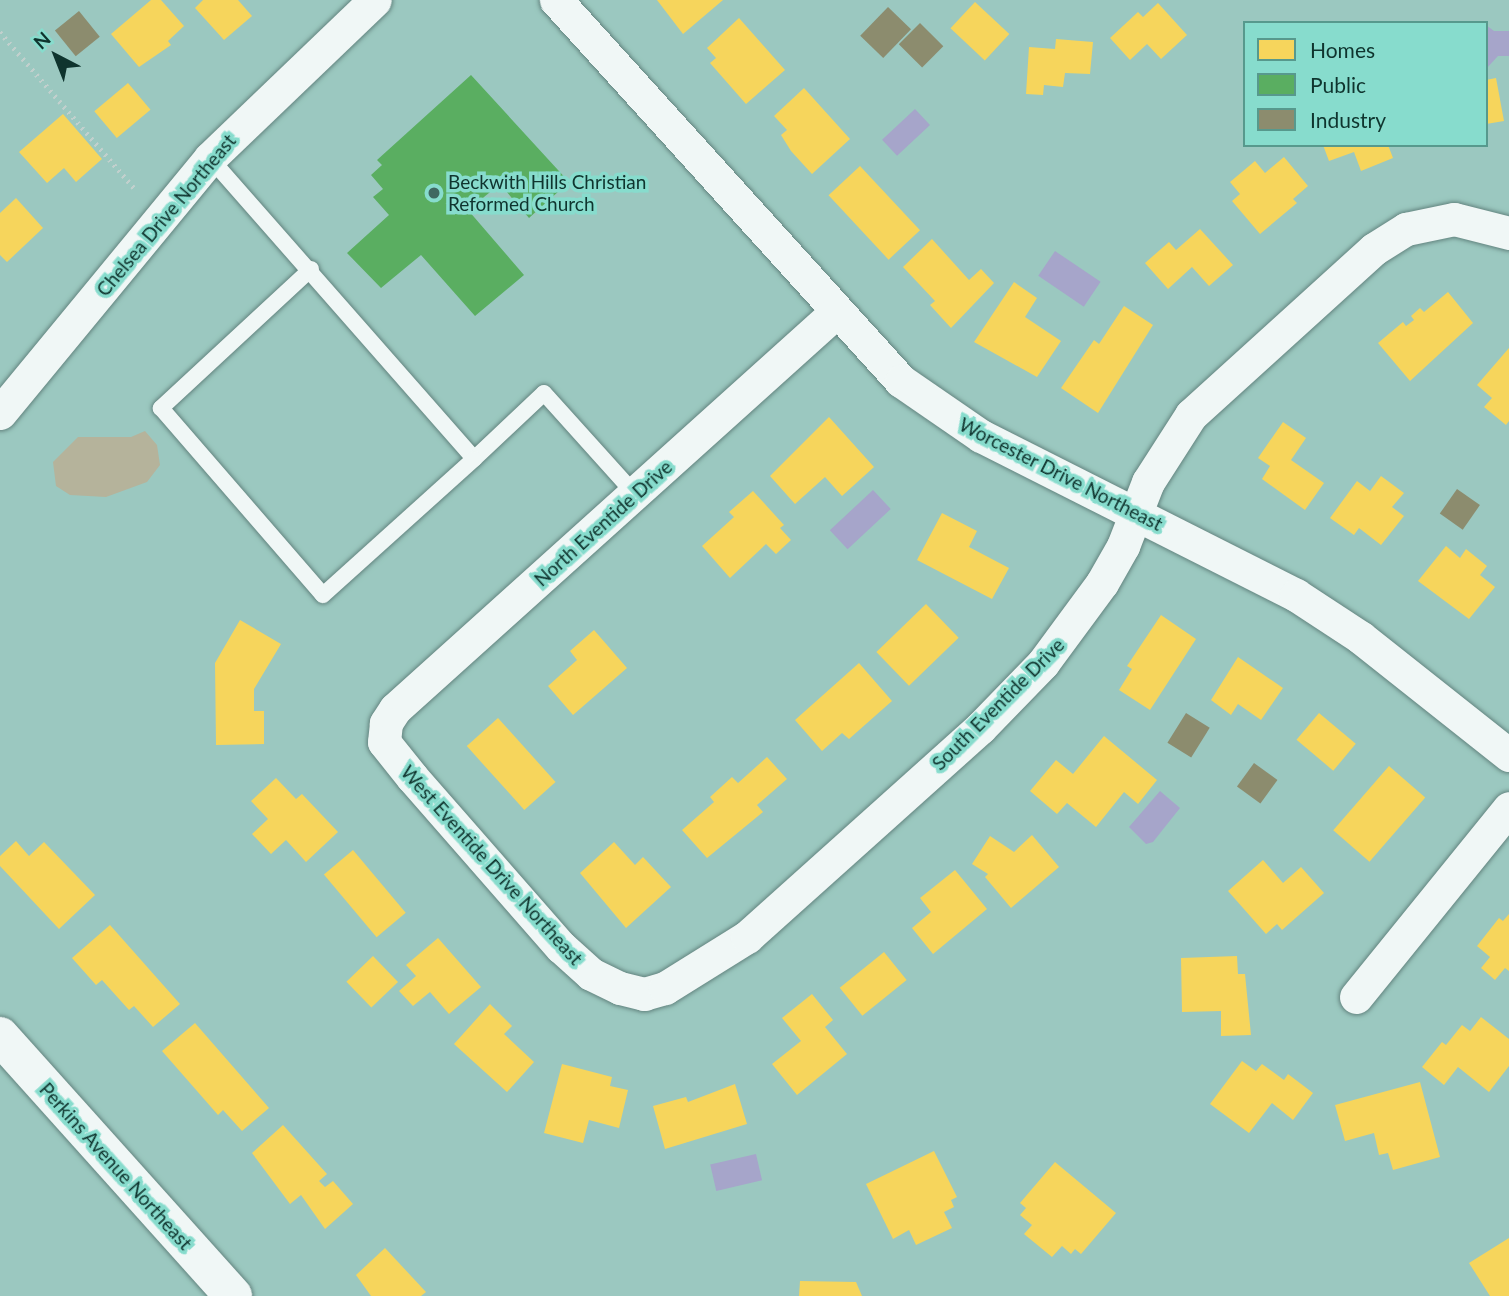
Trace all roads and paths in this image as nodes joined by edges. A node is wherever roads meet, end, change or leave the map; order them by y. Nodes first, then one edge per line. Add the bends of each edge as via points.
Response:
1 (375, 0) edge
2 (556, 0) edge
3 (0, 32) edge
4 (210, 158) junction
5 (136, 190) dead end
6 (1495, 228) edge
7 (311, 270) junction
8 (836, 312) junction
9 (0, 413) edge
10 (474, 459) junction
11 (635, 494) junction
12 (1137, 512) junction
13 (384, 742) joint
14 (1509, 755) edge
15 (1509, 808) edge
16 (644, 994) joint
17 (1356, 997) dead end
18 (0, 1036) edge
19 (233, 1296) edge

1 - 4 street, Chelsea Drive Northeast
2 - 8 street, Worcester Drive Northeast
3 - 5 path
4 - 7 lane
4 - 9 street, Chelsea Drive Northeast
6 - 12 street, South Eventide Drive via 1454,219 1419,225 1374,249 1191,415 1148,482
7 - 10 lane
7 - 10 lane via 160,408 323,595
8 - 11 street, North Eventide Drive
8 - 12 street, Worcester Drive Northeast via 901,381 945,414
10 - 11 lane via 544,393
11 - 13 street, North Eventide Drive via 395,709 386,723
12 - 14 street, Worcester Drive Northeast via 1265,576 1316,608
12 - 16 street, South Eventide Drive via 1118,555 1067,633 980,728 756,931 712,963
13 - 16 street, West Eventide Drive Northeast via 561,947 603,982
15 - 17 street
18 - 19 street, Perkins Avenue Northeast

